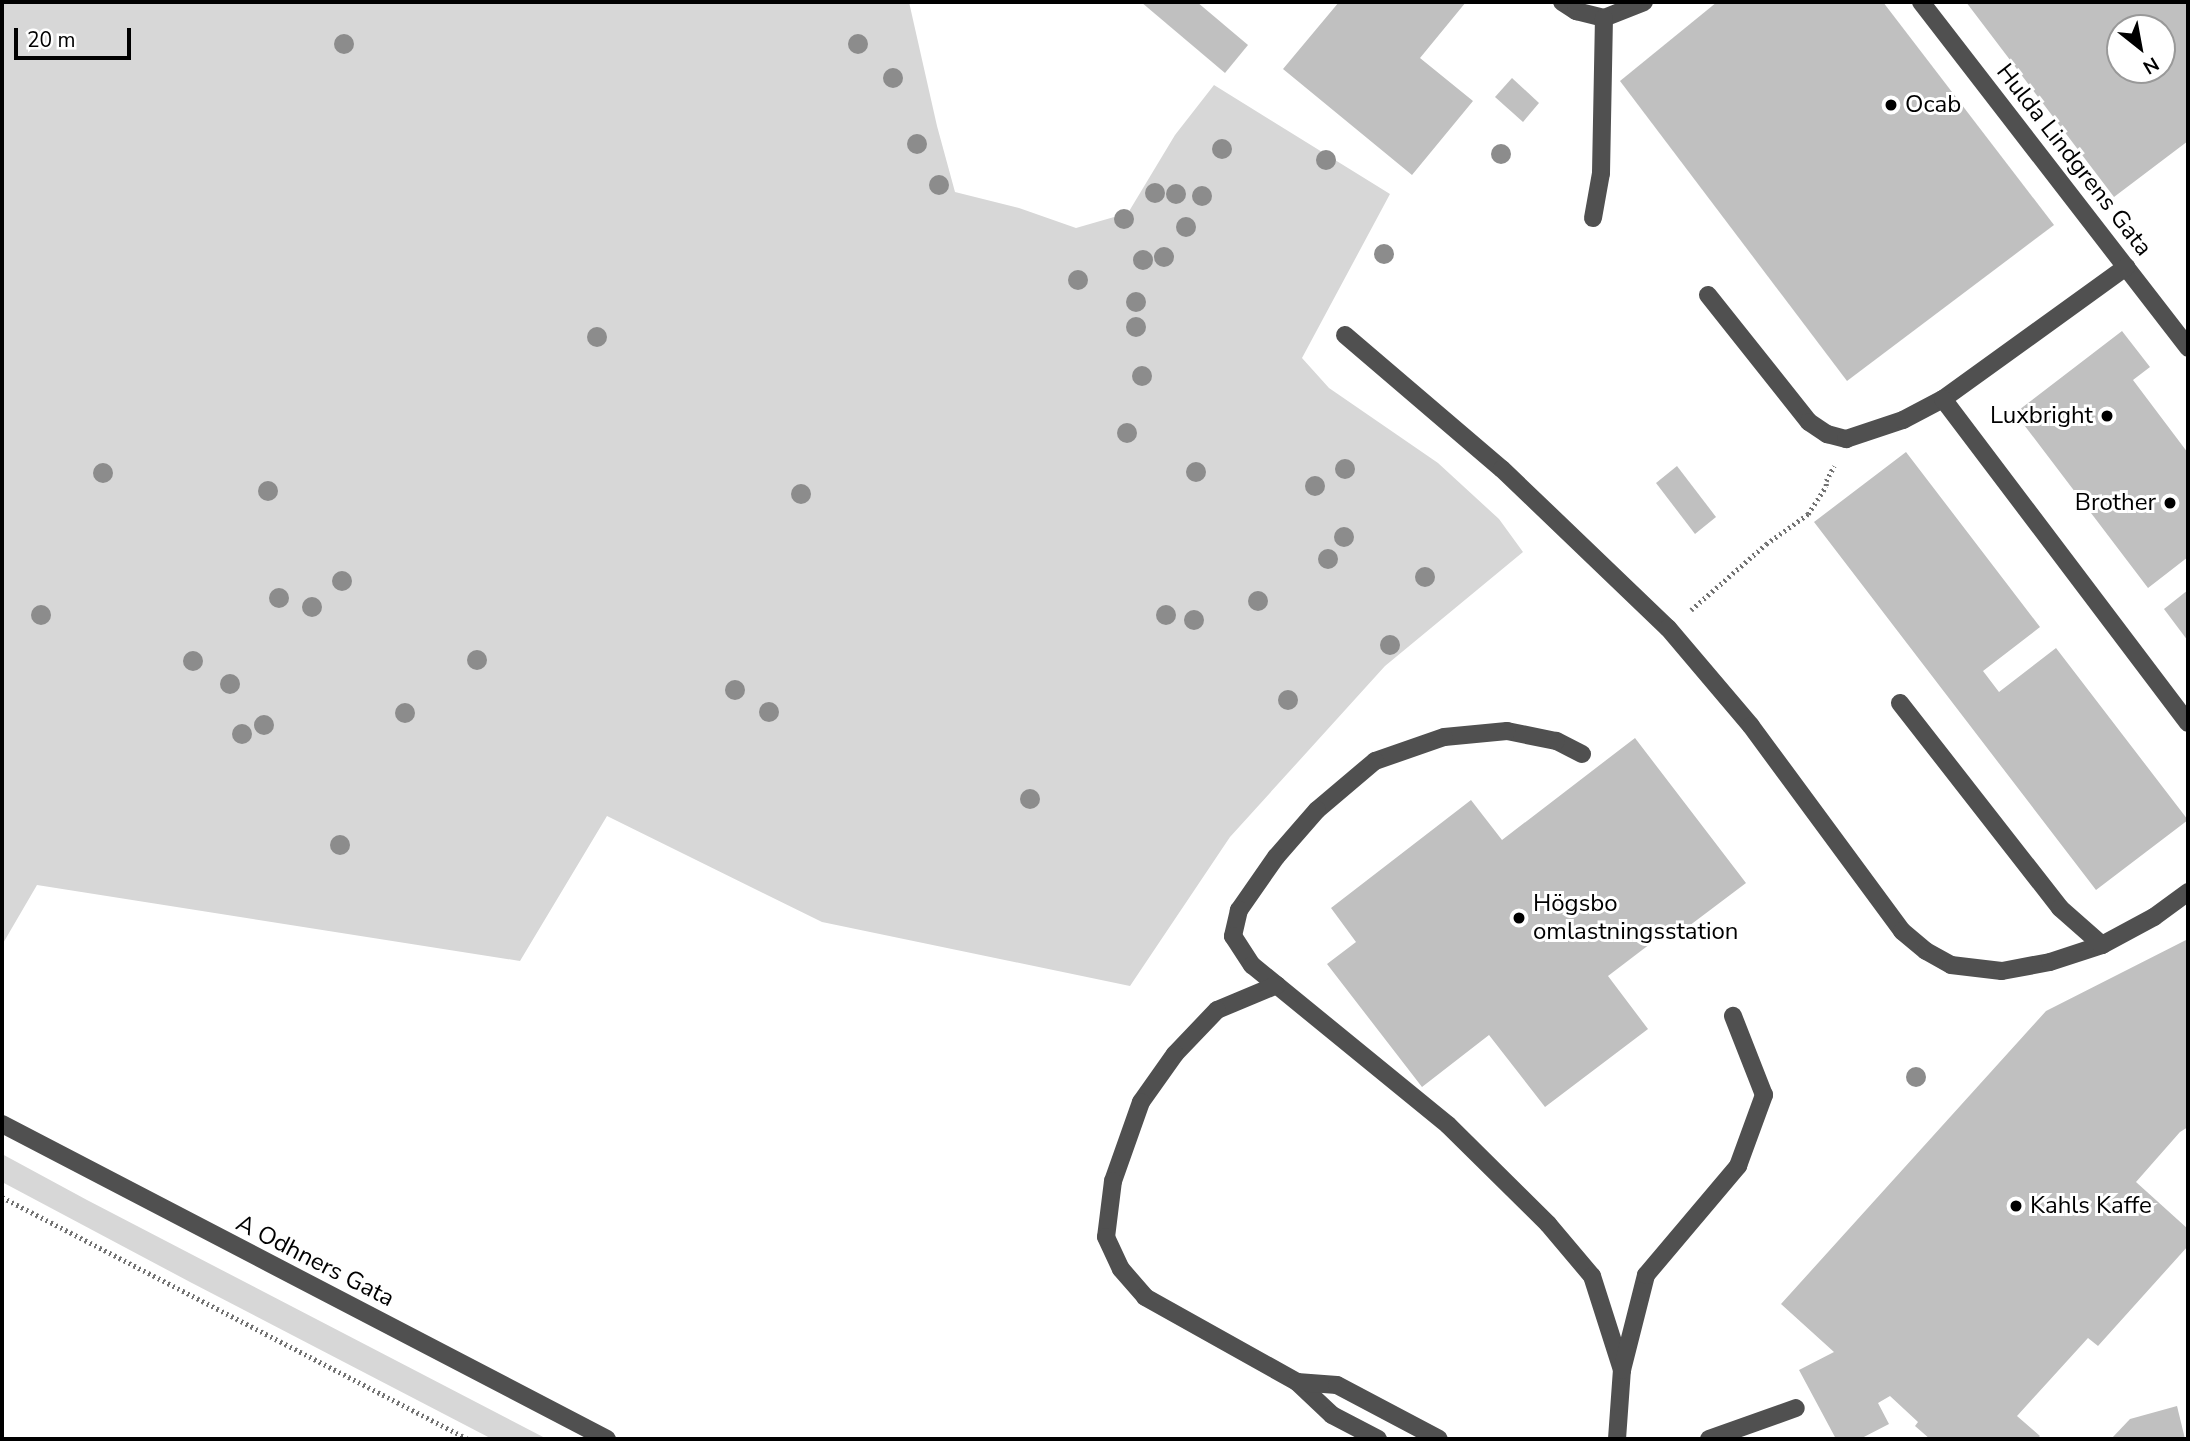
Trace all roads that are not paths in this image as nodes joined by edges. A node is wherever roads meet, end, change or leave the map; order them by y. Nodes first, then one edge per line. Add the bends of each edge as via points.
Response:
1 (1562, 2) edge
2 (1643, 2) edge
3 (1921, 2) edge
4 (1604, 18) junction
5 (1593, 218) dead end
6 (2126, 267) junction
7 (1708, 295) dead end
8 (1345, 335) dead end
9 (2188, 348) edge
10 (1943, 399) junction
11 (1900, 704) dead end
12 (2188, 723) edge
13 (1582, 754) dead end
14 (2188, 892) edge
15 (2102, 945) junction
16 (1277, 985) junction
17 (1733, 1016) dead end
18 (2, 1124) edge
19 (1622, 1370) junction
20 (1297, 1382) junction
21 (1796, 1408) dead end
22 (607, 1439) edge
23 (1378, 1439) edge
24 (1439, 1439) edge
25 (1617, 1439) edge
26 (1709, 1439) edge

1 - 4 street
2 - 4 street
3 - 6 street, Hulda Lindgrens Gata
4 - 5 street via 1601,173
6 - 9 street, Hulda Lindgrens Gata
6 - 10 street
7 - 10 street via 1809,422 1827,434 1846,439 1903,420
8 - 15 street via 1502,469 1668,628 1751,726 1902,931 1926,951 1951,965 2002,971
10 - 12 street
11 - 15 street via 2060,908
13 - 16 street via 1556,741 1507,732 1444,737 1375,761 1317,810 1276,857 1239,911 1233,936 1252,965
14 - 15 street
16 - 19 street via 1448,1125 1548,1224 1592,1276
16 - 20 street via 1217,1010 1175,1054 1141,1102 1114,1181 1106,1237 1121,1269 1145,1297
17 - 19 street via 1764,1095 1738,1166 1646,1275
18 - 22 street, A Odhners Gata
19 - 25 street
20 - 23 street via 1332,1415
20 - 24 street via 1337,1385
21 - 26 street

